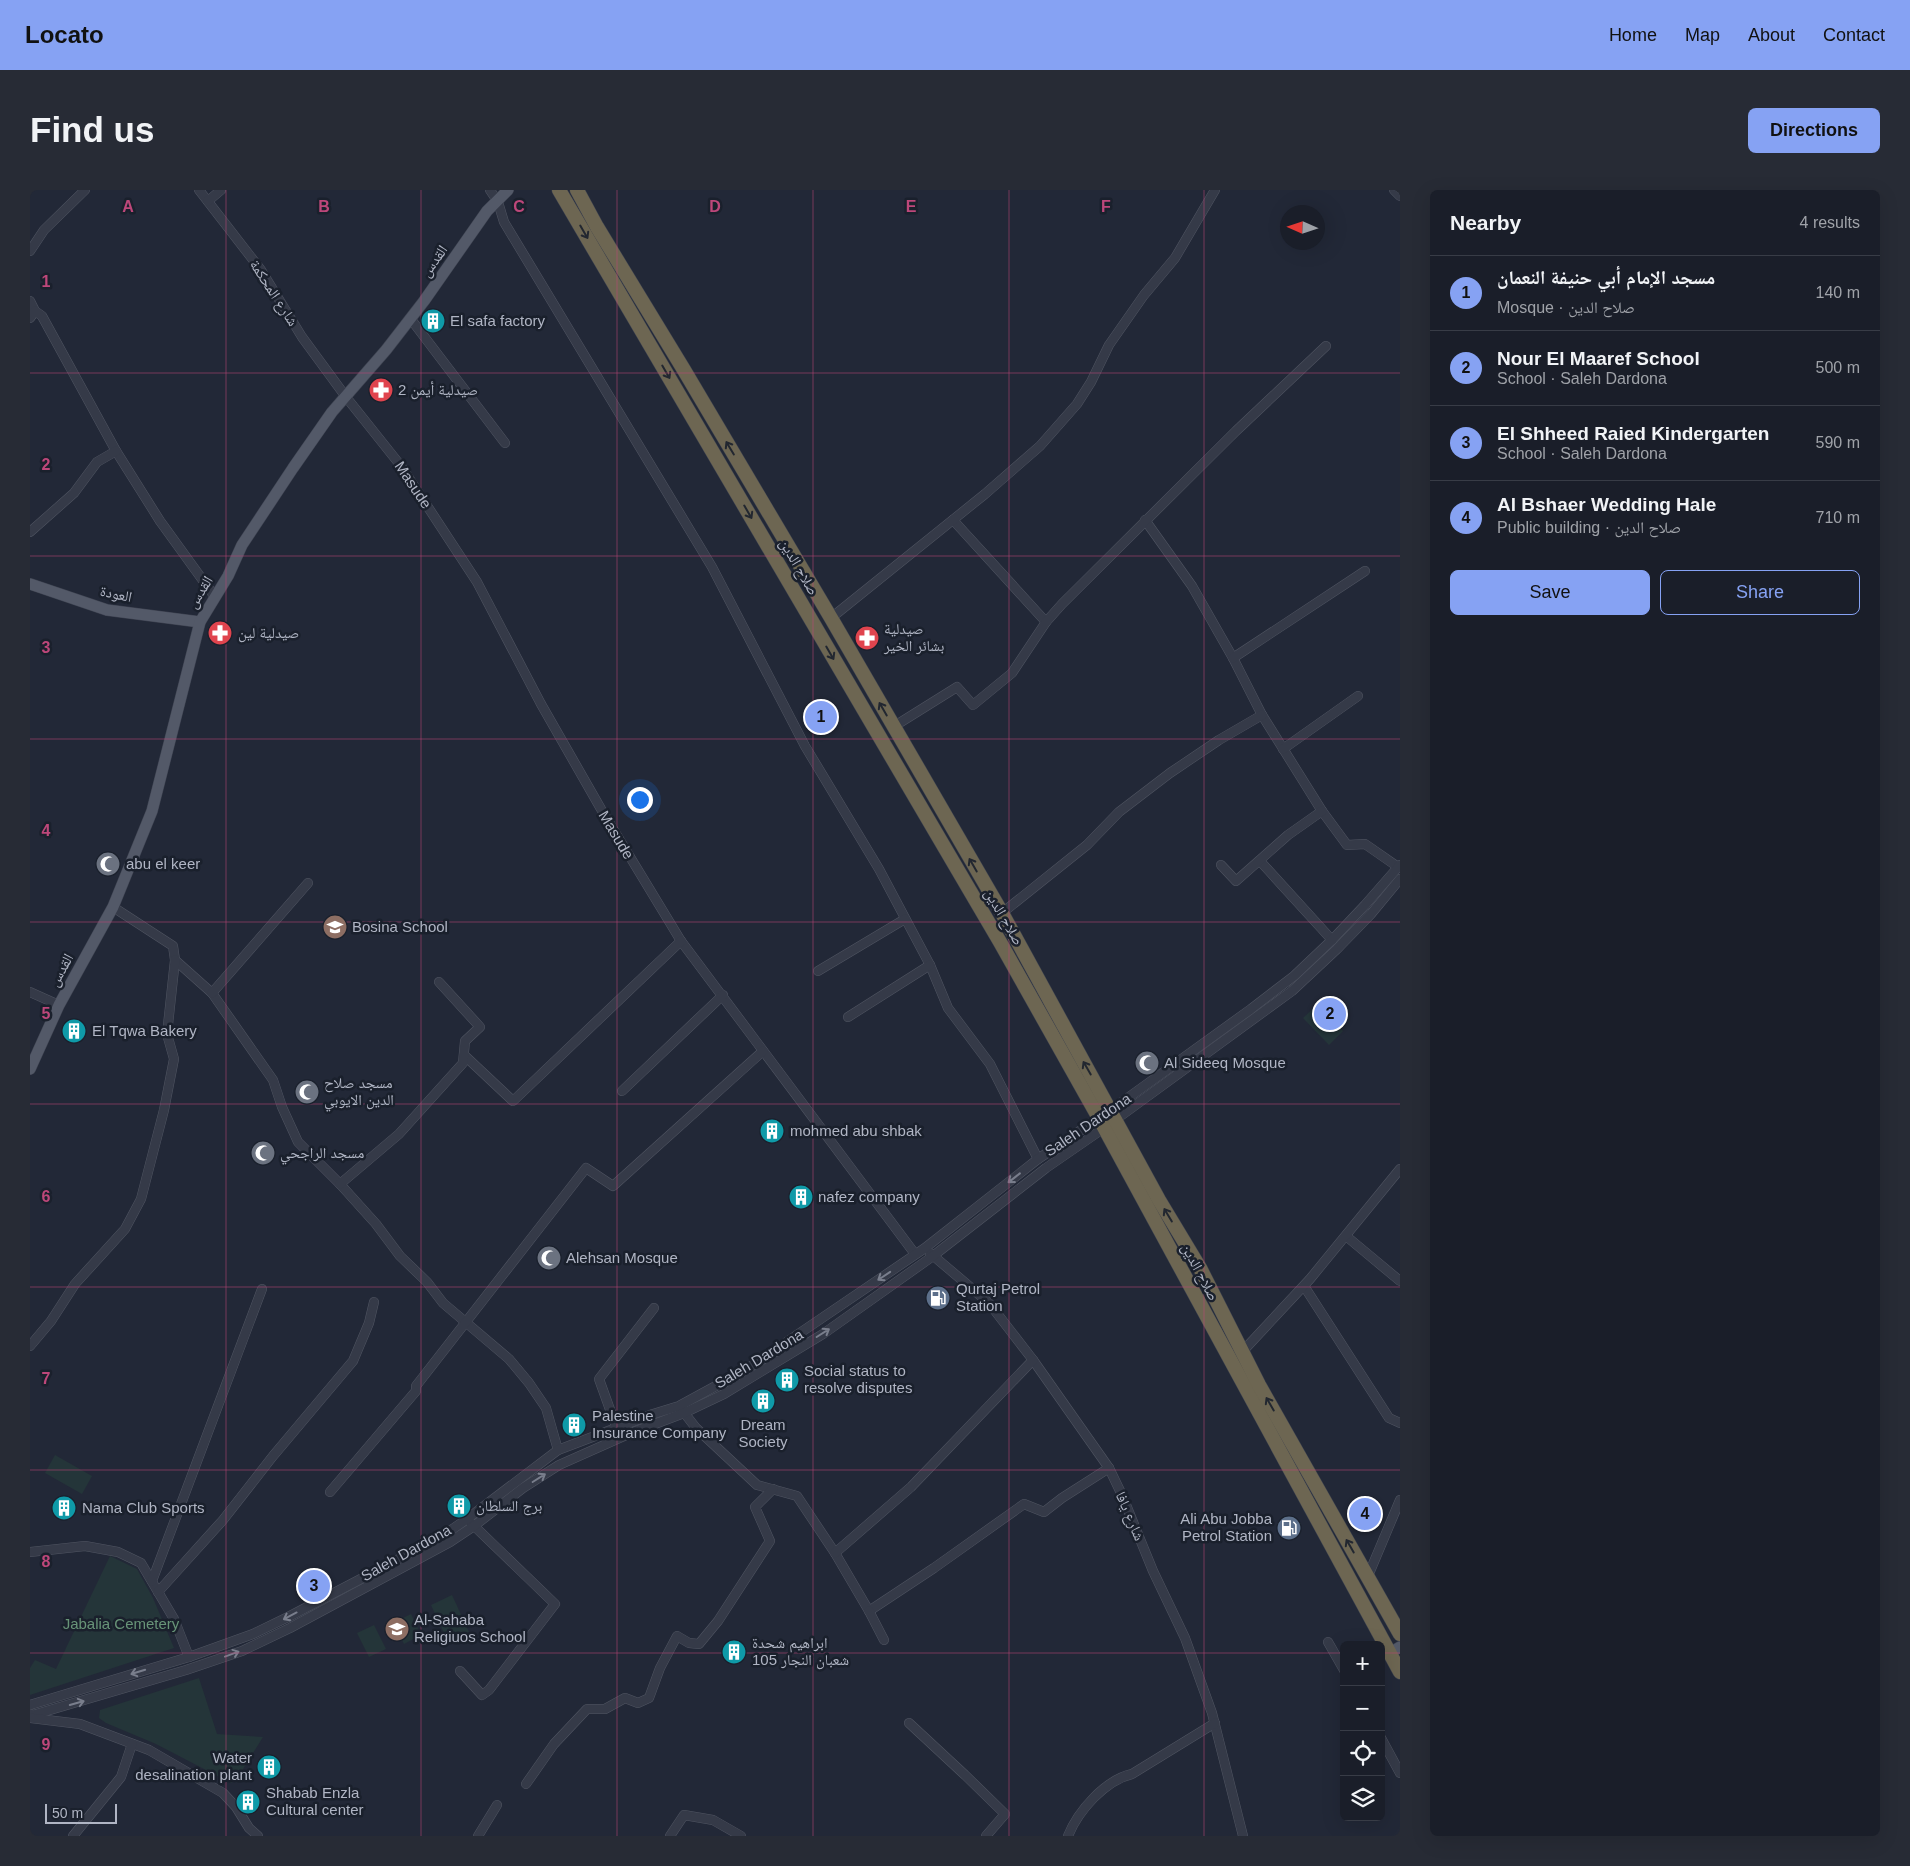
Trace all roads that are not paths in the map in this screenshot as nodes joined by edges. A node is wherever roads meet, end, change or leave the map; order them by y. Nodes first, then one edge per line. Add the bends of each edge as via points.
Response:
1 (86, 190) edge
2 (199, 190) edge
3 (221, 190) edge
4 (490, 190) edge
5 (508, 190) edge
6 (559, 190) edge
7 (577, 190) edge
8 (1215, 190) edge
9 (1394, 190) edge
10 (1400, 196) edge
11 (208, 201) junction
12 (498, 202) junction
13 (30, 251) edge
14 (30, 301) edge
15 (33, 314) edge
16 (410, 318) junction
17 (1326, 346) dead end
18 (346, 397) junction
19 (505, 443) dead end
20 (116, 451) junction
21 (954, 520) junction
22 (1145, 520) junction
23 (30, 532) edge
24 (1365, 571) dead end
25 (30, 584) edge
26 (215, 597) junction
27 (831, 618) junction
28 (200, 622) junction
29 (1046, 622) junction
30 (1233, 658) junction
31 (1358, 696) dead end
32 (1262, 715) junction
33 (893, 727) junction
34 (1283, 749) junction
35 (1322, 811) junction
36 (1260, 861) junction
37 (1221, 865) dead end
38 (1399, 866) edge
39 (1400, 879) edge
40 (308, 883) dead end
41 (113, 907) junction
42 (1002, 914) junction
43 (905, 919) junction
44 (681, 940) junction
45 (1332, 940) junction
46 (175, 960) junction
47 (930, 965) junction
48 (818, 971) dead end
49 (439, 982) dead end
50 (30, 992) edge
51 (212, 993) junction
52 (723, 995) junction
53 (58, 1005) junction
54 (848, 1017) dead end
55 (763, 1051) junction
56 (464, 1056) junction
57 (30, 1069) edge
58 (622, 1091) dead end
59 (1114, 1115) junction
60 (1101, 1123) junction
61 (1038, 1160) junction
62 (1400, 1169) edge
63 (340, 1184) junction
64 (1346, 1236) junction
65 (925, 1248) junction
66 (916, 1254) junction
67 (933, 1256) junction
68 (1400, 1281) edge
69 (1304, 1286) junction
70 (262, 1289) dead end
71 (374, 1302) dead end
72 (654, 1308) dead end
73 (465, 1323) junction
74 (30, 1346) edge
75 (1242, 1352) junction
76 (1034, 1360) junction
77 (682, 1410) junction
78 (1400, 1423) edge
79 (617, 1429) junction
80 (558, 1450) junction
81 (1109, 1468) junction
82 (773, 1489) junction
83 (330, 1492) dead end
84 (1400, 1500) edge
85 (471, 1523) junction
86 (30, 1552) edge
87 (835, 1553) junction
88 (1368, 1576) junction
89 (152, 1581) junction
90 (158, 1592) junction
91 (869, 1611) junction
92 (1400, 1634) edge
93 (884, 1640) dead end
94 (1328, 1642) dead end
95 (1395, 1650) edge
96 (189, 1657) junction
97 (1340, 1663) edge
98 (460, 1671) dead end
99 (1400, 1672) edge
100 (30, 1705) edge
101 (30, 1716) edge
102 (909, 1723) dead end
103 (1215, 1723) junction
104 (132, 1744) junction
105 (1385, 1745) edge
106 (1400, 1772) edge
107 (526, 1784) dead end
108 (497, 1804) dead end
109 (73, 1836) edge
110 (258, 1836) edge
111 (478, 1836) edge
112 (670, 1836) edge
113 (741, 1836) edge
114 (986, 1836) edge
115 (1068, 1836) edge
116 (1243, 1836) edge

1 - 13 street via 44,230
2 - 11 street, شارع المحكمة
3 - 11 street
4 - 12 street
5 - 12 main road, القدس
6 -> 60 highway, صلاح الدين via 1000,942
27 -> 7 highway, صلاح الدين
8 - 21 street via 1175,258 1108,345 1077,404 1040,446
9 - 10 street
11 - 18 street, شارع المحكمة via 261,270 302,337
12 - 16 main road, القدس via 487,211
12 - 43 street via 504,222 712,567 805,746 879,869
14 - 15 street
15 - 20 street via 42,316 57,340
16 - 18 main road, القدس
16 - 19 street
17 - 22 street
18 - 26 main road, القدس via 298,460 242,545
18 - 44 street, Masude via 402,466 477,582 541,704
20 - 23 street via 97,462 74,493
20 - 26 street via 160,521
21 - 27 street
21 - 29 street
22 - 29 street
22 - 30 street via 1192,586
24 - 30 street
25 - 28 main road, العودة via 107,610
26 - 28 main road, القدس
33 -> 27 highway, صلاح الدين
28 - 41 main road, القدس via 152,811
29 - 33 street via 1012,673 973,705 957,687
30 - 32 street
31 - 34 street
32 - 34 street
32 - 42 street via 1218,740 1127,807 1087,845
42 -> 33 highway, صلاح الدين
34 - 35 street
35 - 36 street via 1288,835
35 - 38 street via 1347,845 1365,844
36 - 37 street via 1236,881
36 - 45 street
38 - 45 street, Saleh Dardona
39 - 59 street, Saleh Dardona via 1371,914 1292,991
40 - 51 street
41 - 46 street via 173,946
41 - 53 main road, القدس
59 -> 42 highway, صلاح الدين
43 - 47 street
43 - 48 street
44 - 52 street, Masude
44 - 56 street via 512,1101
45 - 59 street, Saleh Dardona via 1294,976
46 - 51 street
46 - 74 street via 167,1034 174,1060 140,1199 125,1229 75,1284
47 - 54 street
47 - 61 street via 948,1008 990,1064
49 - 56 street via 480,1027 465,1041
50 - 53 street
51 - 63 street via 274,1080 298,1142
52 - 55 street, Masude
52 - 58 street
53 - 57 main road, القدس
55 - 66 street, Masude
55 - 73 street via 613,1186 586,1168
56 - 63 street via 463,1063 399,1134
59 - 60 street, Saleh Dardona
75 -> 59 highway, صلاح الدين via 1200,1268
60 - 61 street, Saleh Dardona
60 - 67 street, Saleh Dardona
60 - 95 highway, صلاح الدين
61 -> 65 street, Saleh Dardona
62 - 64 street
63 - 73 street via 400,1256
64 - 68 street
64 - 69 street
65 - 66 street, Saleh Dardona
65 - 67 street, شارع يافا
66 -> 77 street, Saleh Dardona
67 - 76 street, شارع يافا via 989,1303
77 -> 67 street, Saleh Dardona via 732,1389 823,1334
69 - 75 street
69 - 78 street via 1389,1418
70 - 89 street
71 - 90 street via 354,1361 223,1520
72 - 79 street via 599,1379
73 - 80 street via 509,1359 529,1383 546,1408
73 - 83 street via 416,1386 416,1392
88 -> 75 highway, صلاح الدين
76 - 81 street, شارع يافا
76 - 87 street via 911,1487
77 - 79 street, Saleh Dardona via 653,1414
77 - 82 street via 696,1428 756,1485
85 -> 77 street, Saleh Dardona via 559,1466
79 - 80 street, Saleh Dardona
80 - 85 street, Saleh Dardona
81 - 91 street via 1044,1512 1024,1504
81 - 103 street, شارع يافا via 1185,1638
82 - 87 street via 797,1496
82 - 107 street via 755,1507 770,1541 718,1621 699,1644 677,1636 648,1698 638,1703 625,1698 605,1709 587,1709 554,1744
84 - 88 street
85 -> 96 street, Saleh Dardona via 288,1617 236,1641
85 - 98 street via 555,1604 482,1696
101 -> 85 street, Saleh Dardona via 242,1650 426,1556
86 - 89 street via 85,1546 118,1552 141,1563
87 - 91 street
88 - 92 highway, صلاح الدين
89 - 90 street
90 - 96 street via 174,1619
91 - 93 street
94 - 97 street
95 - 99 highway, صلاح الدين
96 -> 100 street, Saleh Dardona
101 - 104 street via 80,1724
102 - 114 street via 966,1774 1004,1814
103 - 115 street via 1108,1786 1083,1810
103 - 116 street, شارع يافا
104 - 109 street via 121,1777
104 - 110 street via 149,1750 223,1794
105 - 106 street
108 - 111 street
112 - 113 street via 684,1815 713,1820

